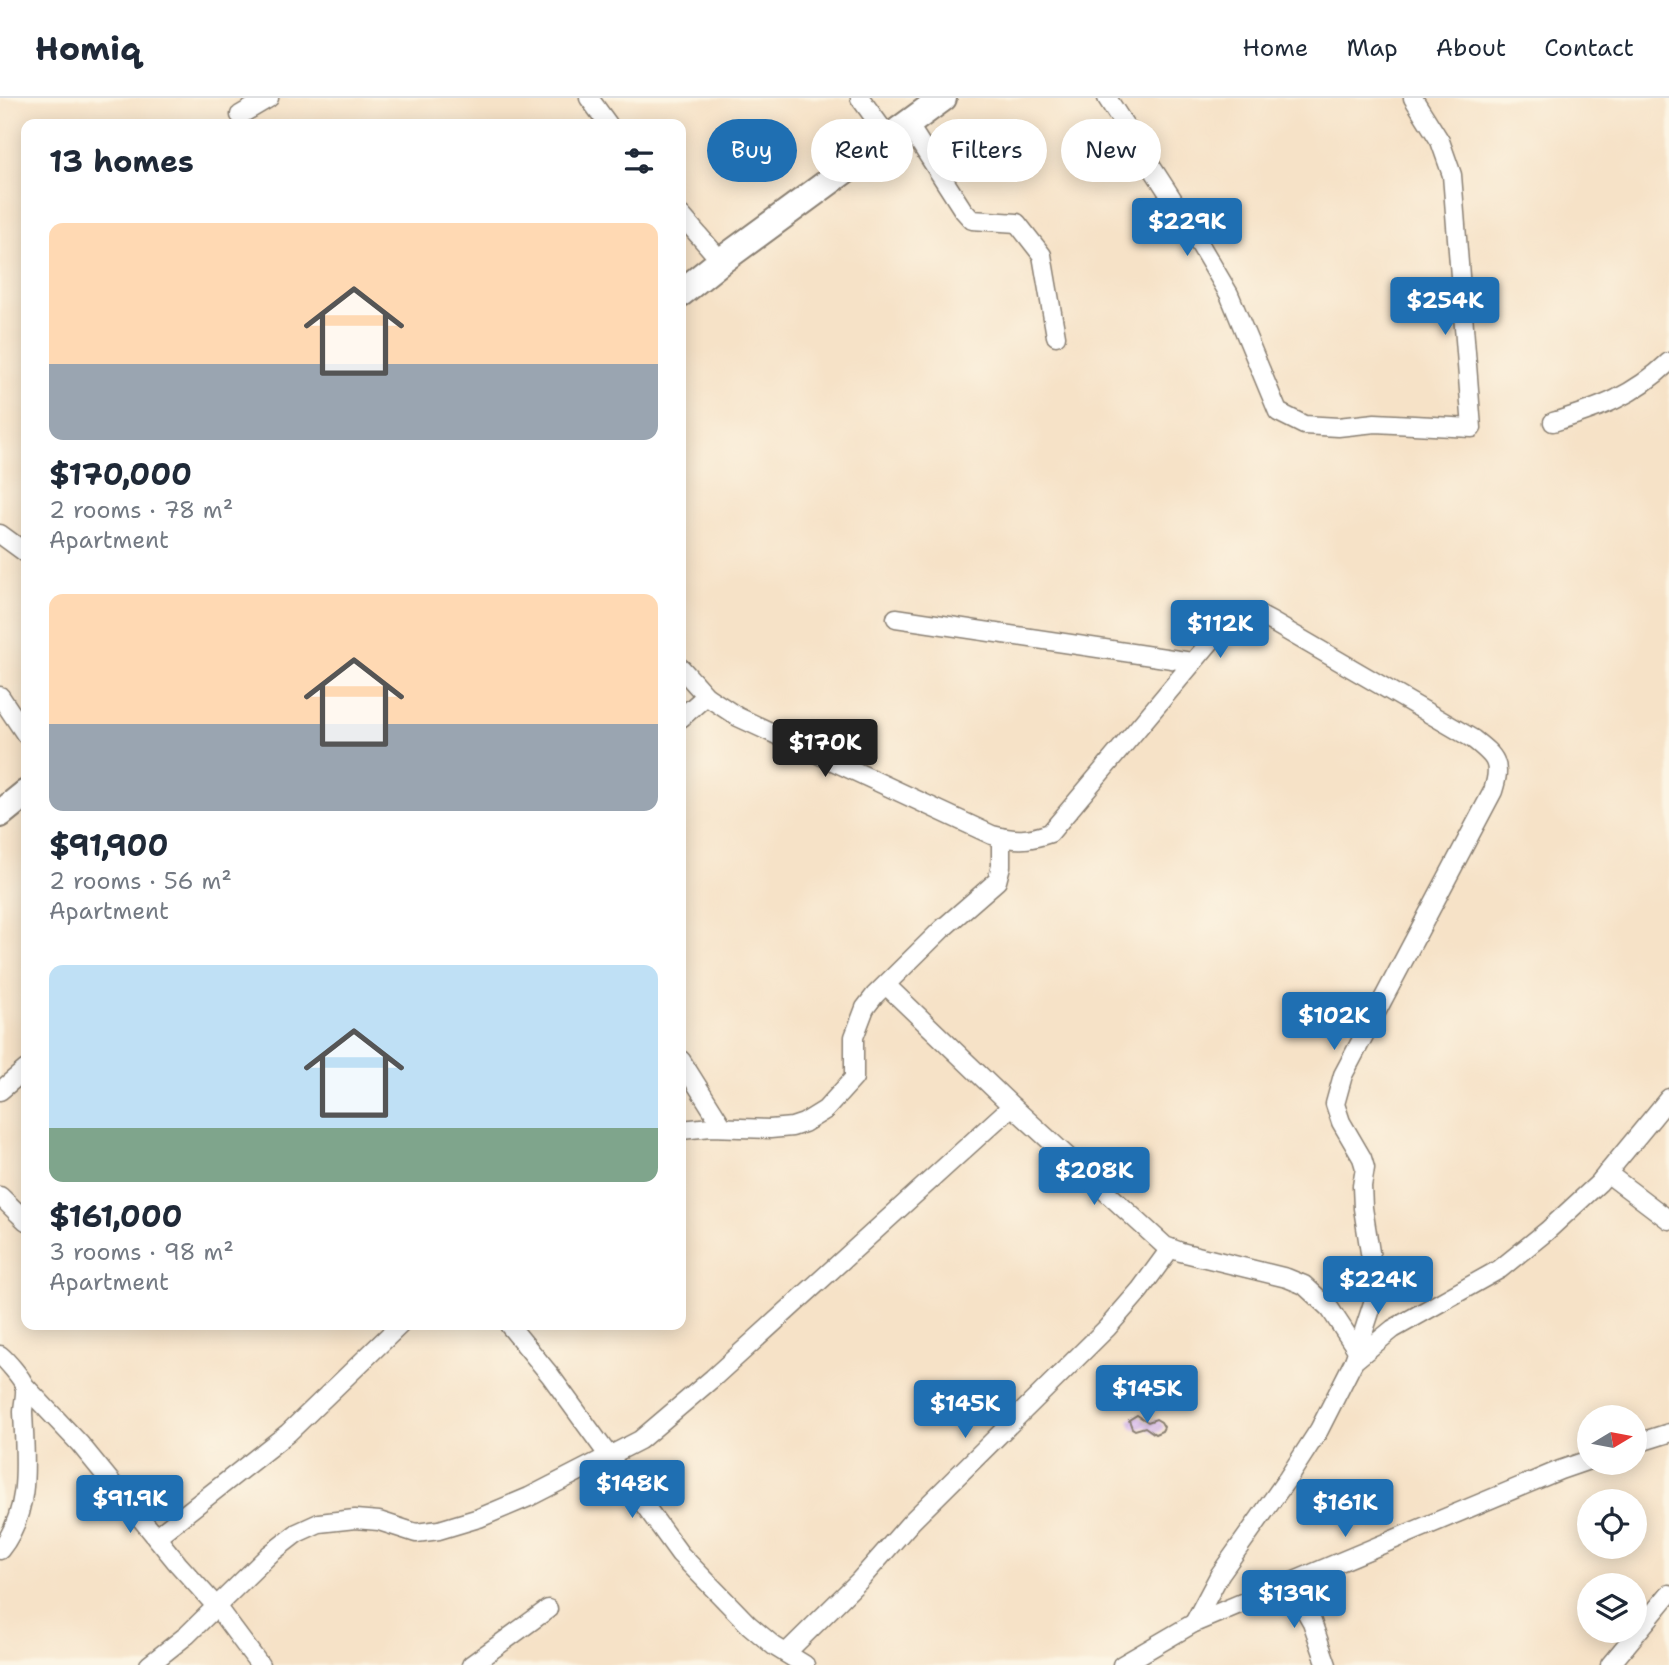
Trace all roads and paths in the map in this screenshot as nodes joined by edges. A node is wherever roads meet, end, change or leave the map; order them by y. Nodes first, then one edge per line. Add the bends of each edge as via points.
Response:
1 (269, 98) edge
2 (589, 98) edge
3 (860, 98) edge
4 (943, 98) edge
5 (1107, 98) edge
6 (1413, 98) edge
7 (240, 115) dead end
8 (604, 119) edge
9 (885, 119) edge
10 (913, 120) edge
11 (913, 148) edge
12 (829, 182) edge
13 (686, 221) edge
14 (720, 261) junction
15 (686, 289) edge
16 (1056, 336) dead end
17 (1669, 362) edge
18 (1553, 422) dead end
19 (0, 534) edge
20 (21, 549) edge
21 (896, 618) dead end
22 (1192, 662) junction
23 (686, 674) edge
24 (0, 696) edge
25 (706, 696) junction
26 (686, 714) edge
27 (21, 728) edge
28 (21, 797) edge
29 (0, 814) edge
30 (1001, 838) junction
31 (886, 985) junction
32 (686, 1068) edge
33 (21, 1073) edge
34 (0, 1091) edge
35 (1669, 1098) edge
36 (1012, 1106) junction
37 (723, 1127) junction
38 (686, 1130) edge
39 (1607, 1172) junction
40 (0, 1196) edge
41 (21, 1216) edge
42 (1669, 1220) edge
43 (1170, 1249) junction
44 (395, 1330) edge
45 (513, 1330) edge
46 (0, 1355) edge
47 (1355, 1355) junction
48 (24, 1385) junction
49 (1669, 1433) edge
50 (1647, 1440) edge
51 (609, 1455) junction
52 (1577, 1464) edge
53 (156, 1537) junction
54 (0, 1550) edge
55 (1290, 1583) junction
56 (1669, 1594) edge
57 (216, 1606) junction
58 (548, 1609) dead end
59 (1194, 1623) junction
60 (786, 1653) junction
61 (149, 1665) edge
62 (260, 1665) edge
63 (471, 1665) edge
64 (805, 1665) edge
65 (1122, 1665) edge
66 (1327, 1665) edge
67 (1610, 1665) edge

1 - 7 street
2 - 8 street
3 - 9 street
4 - 10 street
5 - 6 street via 1229,294 1278,412 1304,425 1472,428 1452,175 1440,141
11 - 16 street via 972,220 1017,223 1029,236 1042,255
12 - 14 street
13 - 14 street
14 - 15 street
17 - 18 street via 1653,377 1602,407
19 - 20 street
21 - 22 street
22 - 30 street via 1050,833 1022,841
22 - 47 street via 1236,617 1257,614 1473,739 1499,769 1493,791 1343,1075 1335,1104 1365,1168 1363,1208 1375,1284
23 - 25 street
24 - 27 street
25 - 26 street
25 - 30 street via 738,718
28 - 29 street
30 - 31 street via 1002,866 997,881
31 - 36 street
31 - 37 street via 865,1008 854,1032 854,1079 831,1104 792,1127
32 - 37 street
33 - 34 street
35 - 39 street
36 - 43 street
36 - 51 street via 713,1378 640,1440
37 - 38 street
39 - 42 street
39 - 47 street via 1500,1269
40 - 41 street
43 - 47 street via 1304,1285 1330,1309
43 - 60 street via 1107,1328 921,1511
44 - 53 street via 288,1433
45 - 51 street
46 - 48 street
47 - 59 street via 1319,1430 1220,1574
48 - 53 street via 80,1444
48 - 54 street via 24,1497 18,1521
49 - 50 street
51 - 57 street via 529,1497 439,1530 416,1533 370,1520 320,1523 297,1533 270,1554
51 - 60 street via 680,1554 750,1625
52 - 55 street
53 - 57 street
55 - 59 street
55 - 66 street via 1312,1622
56 - 67 street
57 - 61 street
57 - 62 street
58 - 63 street
59 - 65 street
60 - 64 street

